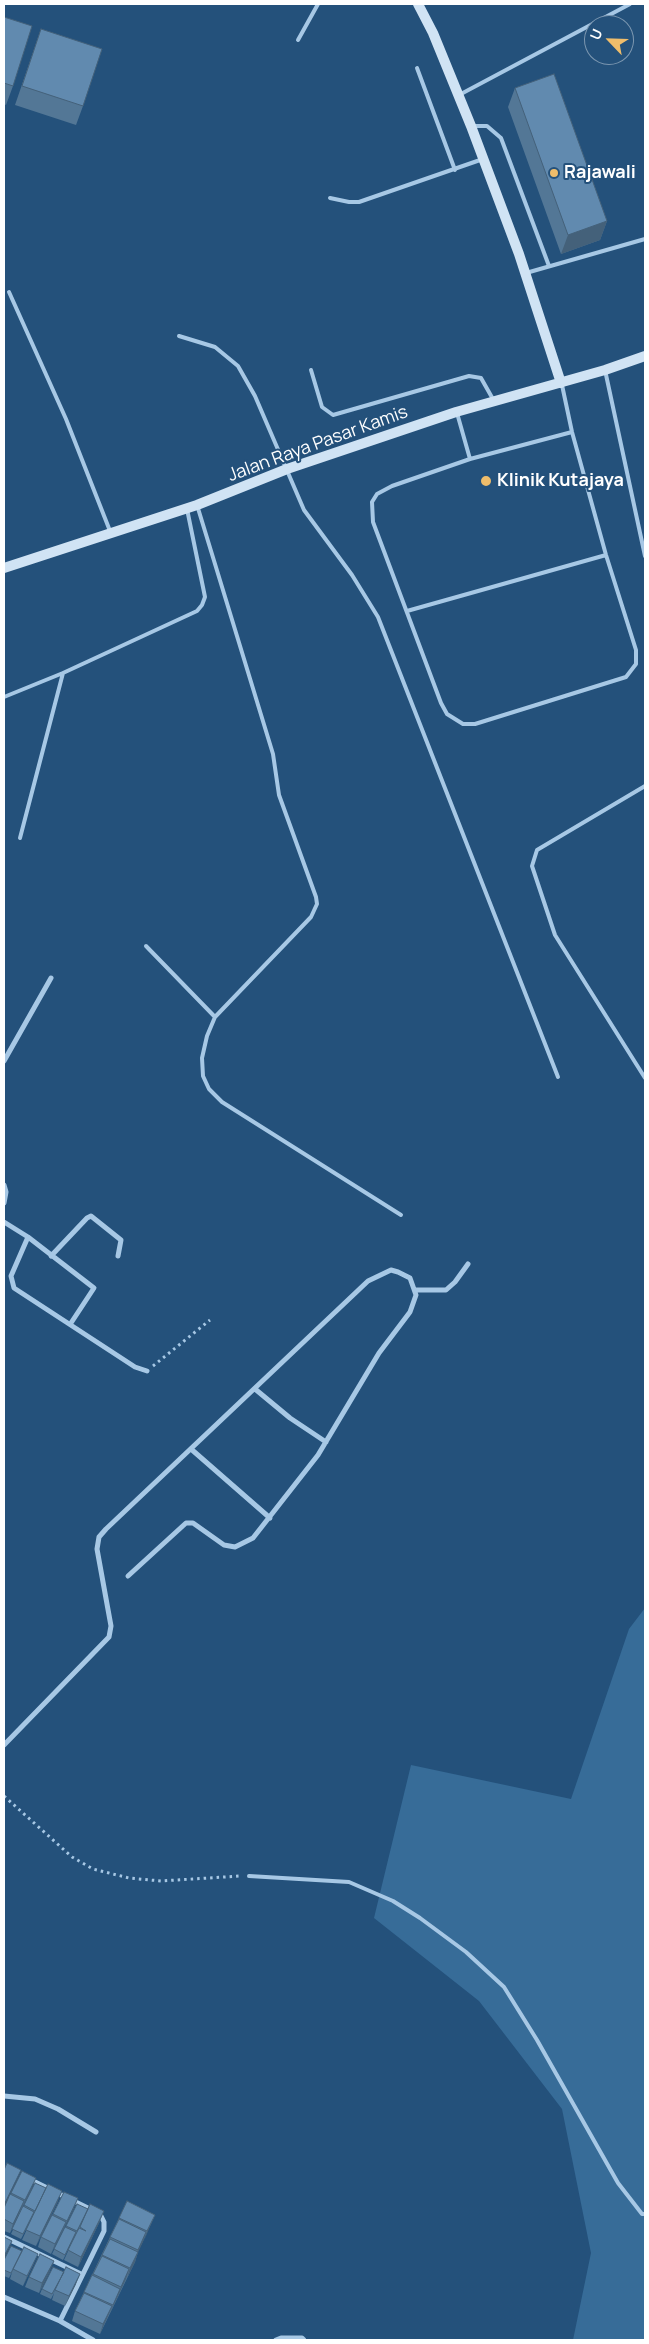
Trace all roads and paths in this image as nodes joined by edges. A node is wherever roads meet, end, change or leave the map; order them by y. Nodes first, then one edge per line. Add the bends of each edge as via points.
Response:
1 (318, 4) edge
2 (418, 4) edge
3 (630, 4) edge
4 (298, 40) dead end
5 (417, 68) dead end
6 (459, 95) junction
7 (471, 126) junction
8 (483, 159) junction
9 (455, 170) junction
10 (330, 198) dead end
11 (645, 239) edge
12 (549, 266) junction
13 (526, 273) junction
14 (10, 292) dead end
15 (179, 336) dead end
16 (645, 356) edge
17 (311, 370) dead end
18 (605, 370) junction
19 (561, 383) junction
20 (494, 401) junction
21 (456, 412) junction
22 (572, 432) junction
23 (470, 459) junction
24 (286, 469) junction
25 (192, 507) junction
26 (111, 533) junction
27 (606, 555) junction
28 (645, 556) edge
29 (4, 568) edge
30 (407, 611) junction
31 (63, 673) junction
32 (4, 697) edge
33 (645, 786) edge
34 (20, 838) dead end
35 (146, 946) dead end
36 (51, 978) dead end
37 (215, 1017) junction
38 (4, 1060) edge
39 (558, 1077) dead end
40 (645, 1078) edge
41 (4, 1185) edge
42 (4, 1204) edge
43 (401, 1215) dead end
44 (4, 1222) edge
45 (28, 1236) junction
46 (51, 1256) junction
47 (118, 1256) dead end
48 (468, 1264) dead end
49 (416, 1290) junction
50 (210, 1320) dead end
51 (71, 1323) junction
52 (147, 1371) joint
53 (255, 1389) junction
54 (326, 1442) junction
55 (191, 1449) junction
56 (270, 1518) junction
57 (128, 1576) dead end
58 (4, 1745) edge
59 (4, 1796) edge
60 (249, 1876) joint
61 (4, 2096) edge
62 (96, 2132) dead end
63 (21, 2175) edge
64 (645, 2214) edge
65 (4, 2237) edge
66 (81, 2274) junction
67 (4, 2297) edge
68 (60, 2321) junction
69 (93, 2340) edge
70 (276, 2340) edge
71 (304, 2340) edge

1 - 4 lane
2 - 6 main road
3 - 6 lane
5 - 9 lane
6 - 7 main road
7 - 8 main road
7 - 12 lane via 487,126 501,138
8 - 9 lane
8 - 13 main road
9 - 10 lane via 359,202
11 - 12 lane
12 - 13 lane
13 - 19 main road
14 - 26 lane via 66,419
15 - 24 lane via 215,347 238,366 255,396
16 - 18 main road, Jalan Raya Pasar Kamis
17 - 20 lane via 322,408 334,416 469,376 478,376 485,382
18 - 19 main road, Jalan Raya Pasar Kamis
18 - 28 lane
19 - 20 main road, Jalan Raya Pasar Kamis
19 - 22 lane
20 - 21 main road, Jalan Raya Pasar Kamis
21 - 23 lane
21 - 24 main road, Jalan Raya Pasar Kamis
22 - 23 lane
22 - 27 lane
23 - 30 lane via 392,486 374,497 373,522
24 - 25 main road, Jalan Raya Pasar Kamis
24 - 39 lane via 304,510 352,574 378,617
25 - 26 main road, Jalan Raya Pasar Kamis
25 - 31 lane via 205,597 202,605 197,611
25 - 37 lane via 271,745 279,795 317,904 310,917
26 - 29 main road, Jalan Raya Pasar Kamis
27 - 30 lane
27 - 30 lane via 636,650 634,669 626,677 475,724 463,724 446,714
31 - 32 lane
31 - 34 lane
33 - 40 lane via 537,850 532,866 555,935
35 - 37 lane
36 - 38 street
37 - 43 lane via 202,1058 203,1076 209,1089 222,1102
41 - 42 street
44 - 45 street
45 - 46 street
45 - 51 street via 11,1276 12,1284 24,1296
46 - 47 street via 91,1216 121,1240
46 - 51 street via 94,1288
48 - 49 street via 446,1290
49 - 53 street via 410,1278 398,1272 384,1272 368,1281
49 - 54 street via 416,1300 410,1312 379,1353
50 - 52 path
51 - 52 street via 135,1367
53 - 54 street
53 - 55 street
54 - 56 street
55 - 56 street
55 - 58 street via 100,1538 97,1549 110,1626 108,1639
56 - 57 street via 253,1538 235,1547 211,1538 193,1523 186,1523
59 - 60 path via 72,1857 108,1874 161,1881
60 - 64 lane via 349,1882 393,1901 466,1952 504,1987 618,2183
61 - 62 street via 35,2099
63 - 66 street via 102,2217 104,2231
65 - 66 street
66 - 68 street
67 - 68 street
68 - 69 street
70 - 71 street

